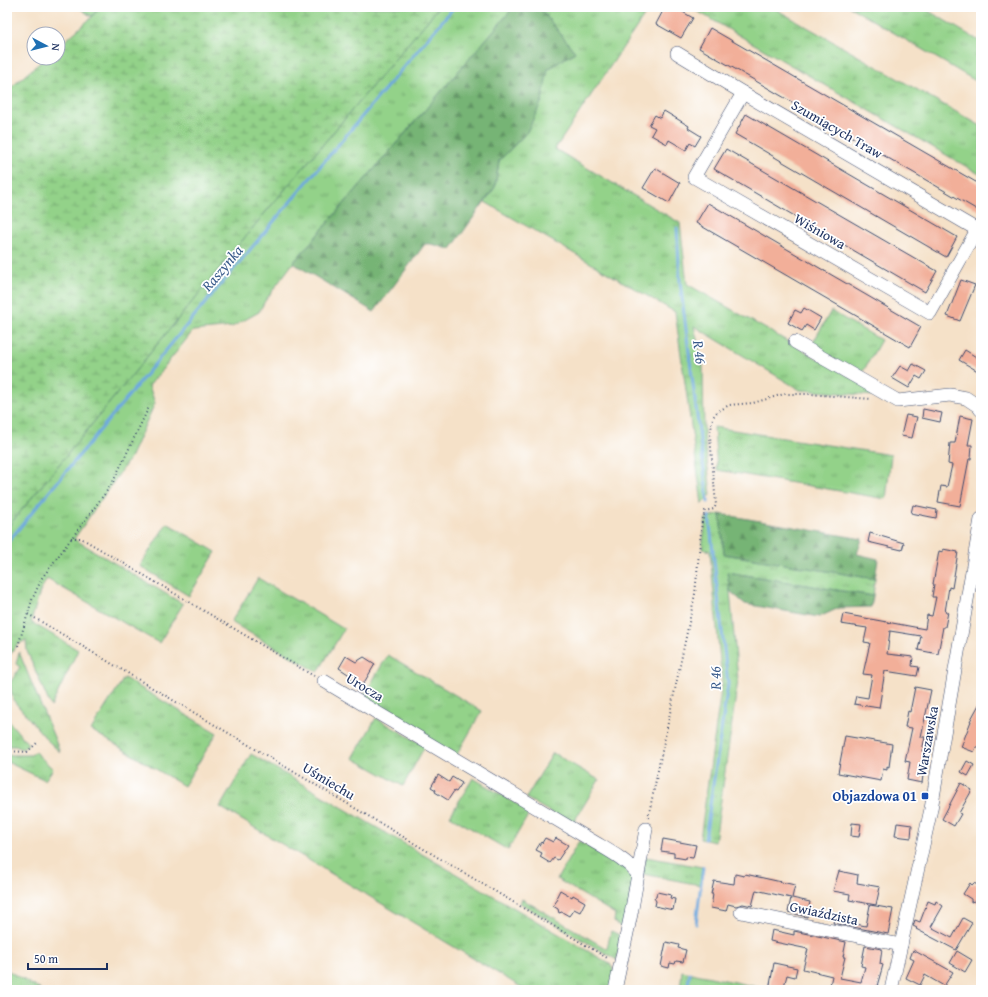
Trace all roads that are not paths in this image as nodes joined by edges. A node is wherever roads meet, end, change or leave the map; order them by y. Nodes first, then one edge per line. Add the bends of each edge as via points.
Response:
1 (677, 53) dead end
2 (743, 93) junction
3 (979, 231) edge
4 (795, 342) dead end
5 (981, 410) edge
6 (981, 518) edge
7 (324, 682) road end
8 (646, 829) road end
9 (637, 873) junction
10 (741, 912) dead end
11 (901, 945) junction
12 (615, 990) edge
13 (891, 990) edge

1 - 2 street, Szumiących Traw
2 - 3 street, Szumiących Traw
2 - 3 street, Wiśniowa via 694,177 930,313
4 - 5 street via 898,401 950,395 966,398
6 - 11 street, Warszawska via 931,809
7 - 9 street, Urocza via 596,843 623,860
8 - 9 street
9 - 12 street
10 - 11 street, Gwiaździsta
11 - 13 street, Warszawska

